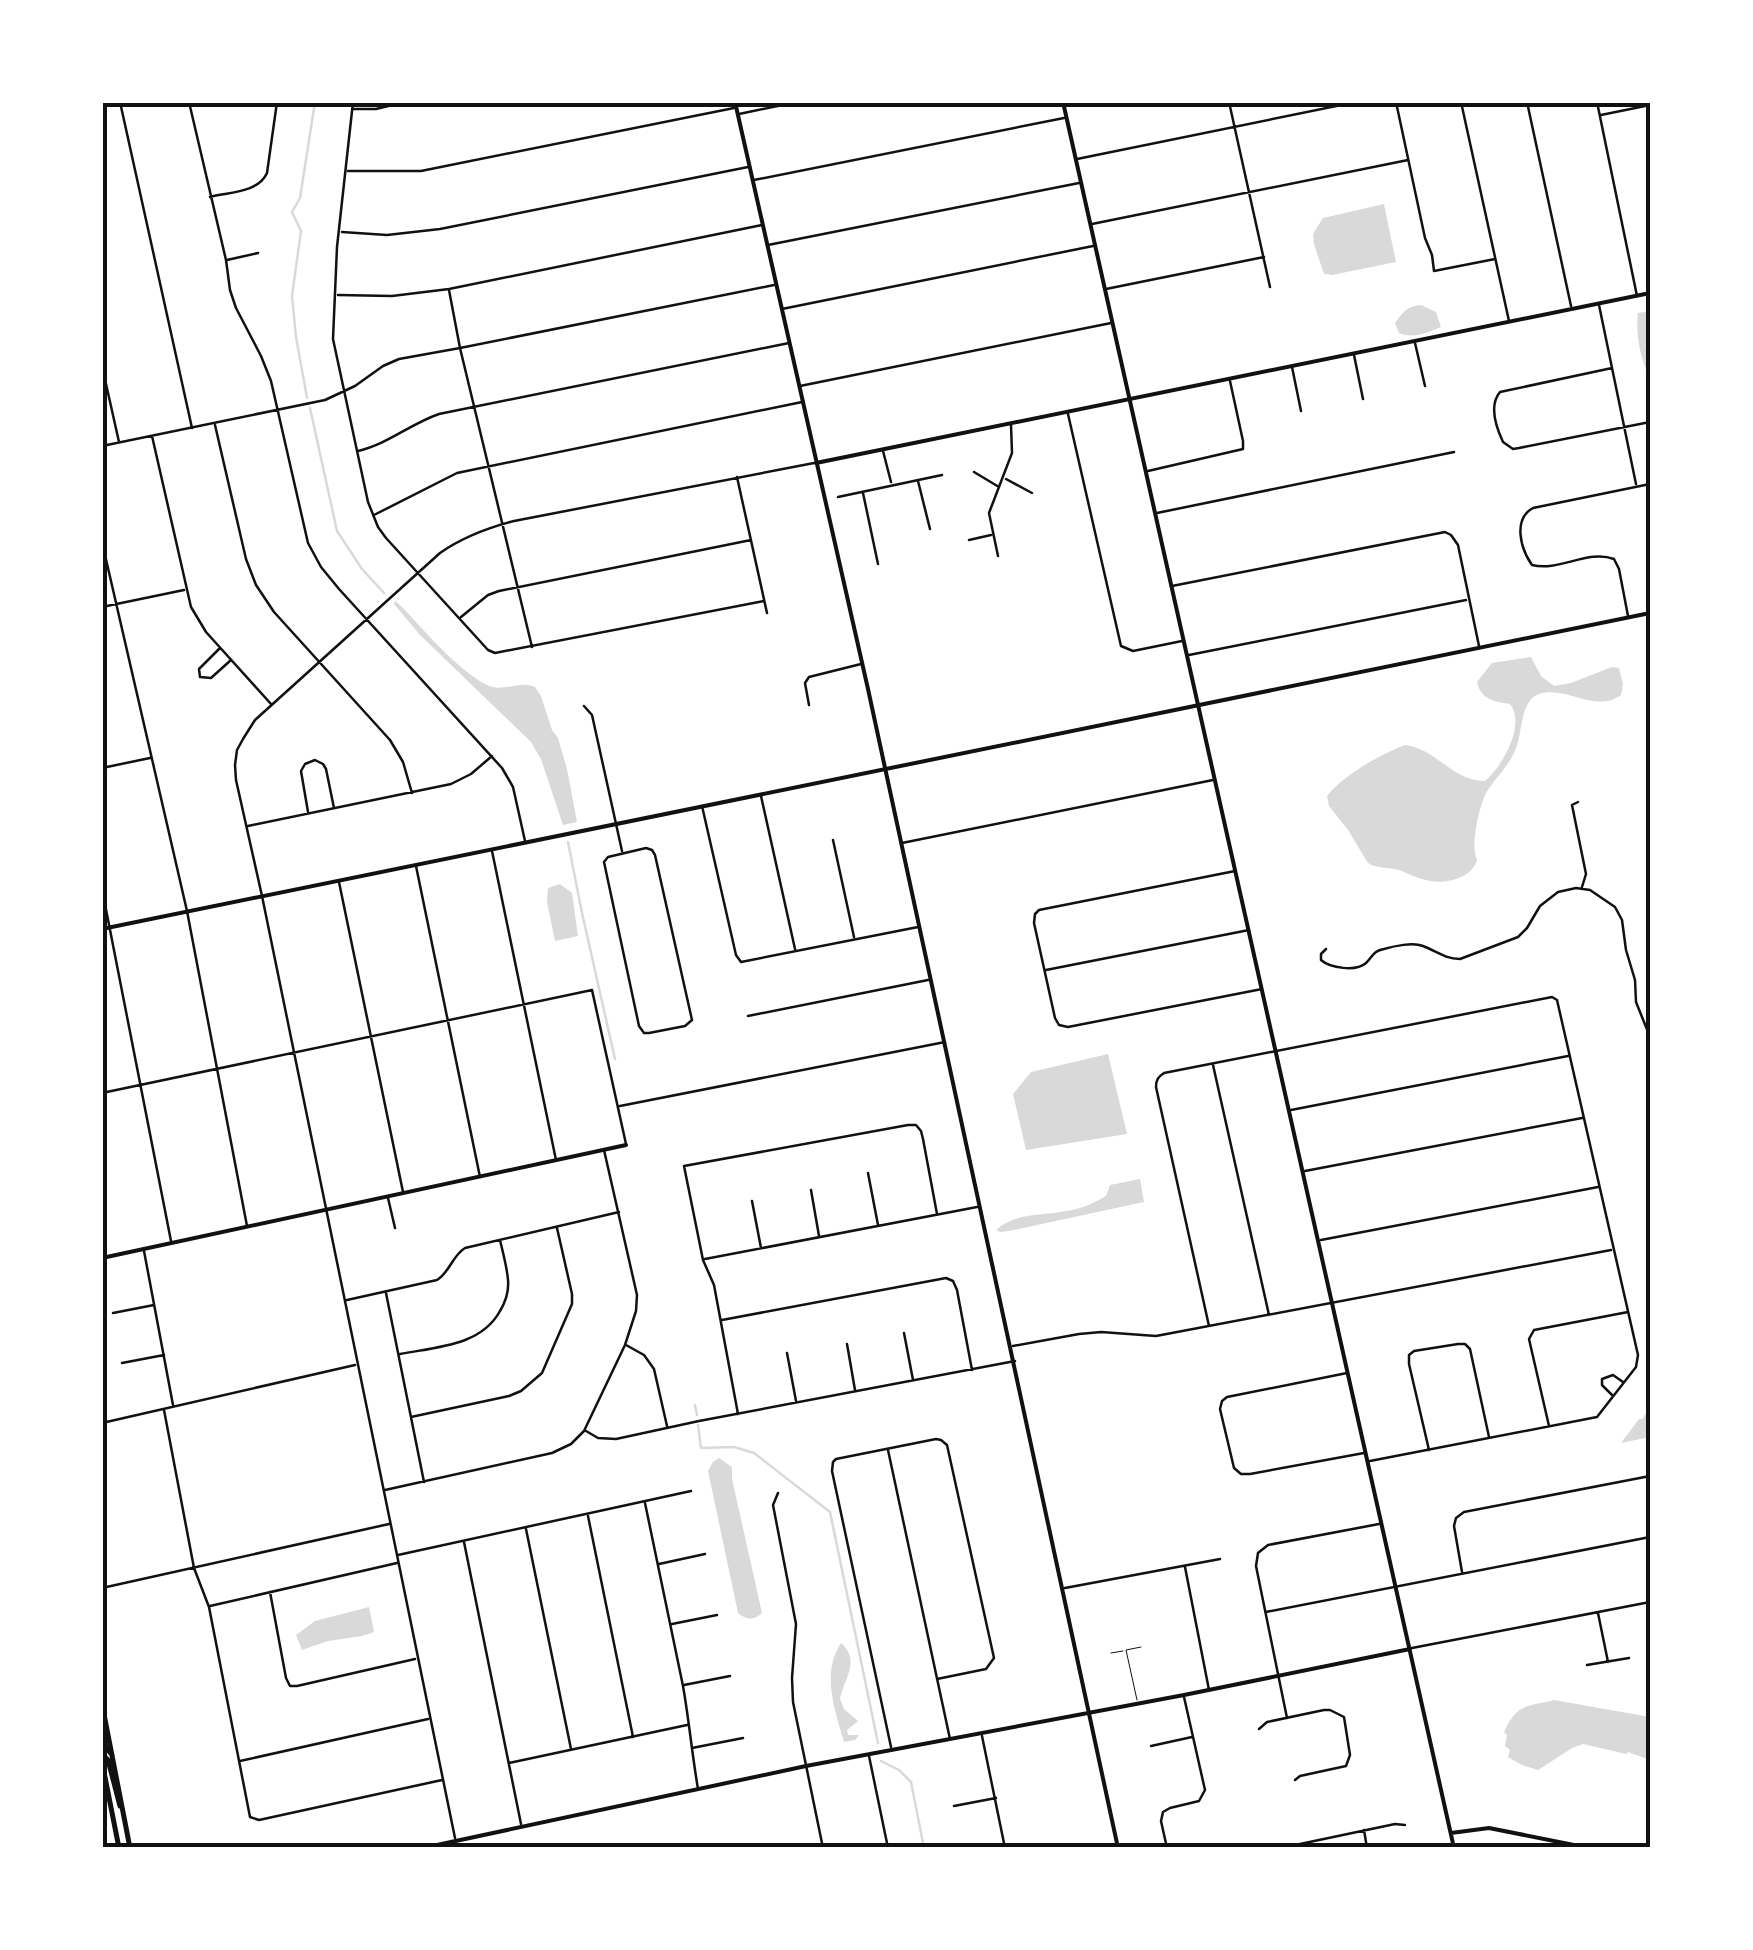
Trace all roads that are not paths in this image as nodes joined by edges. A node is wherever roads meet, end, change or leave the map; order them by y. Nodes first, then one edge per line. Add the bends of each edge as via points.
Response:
1 (120, 102) edge
2 (189, 102) edge
3 (276, 102) edge
4 (353, 102) edge
5 (405, 102) edge
6 (796, 102) edge
7 (1063, 102) edge
8 (1229, 102) edge
9 (1356, 102) edge
10 (1396, 102) edge
11 (1461, 102) edge
12 (1527, 102) edge
13 (1596, 102) edge
14 (1650, 105) edge
15 (736, 108) edge
16 (353, 109) junction
17 (1599, 115) junction
18 (1066, 118) junction
19 (1234, 127) junction
20 (1076, 159) junction
21 (1408, 160) junction
22 (749, 166) junction
23 (347, 171) junction
24 (752, 180) junction
25 (1080, 182) junction
26 (1249, 192) junction
27 (210, 197) junction
28 (1090, 224) junction
29 (762, 226) junction
30 (341, 232) junction
31 (766, 245) junction
32 (1095, 246) junction
33 (258, 253) dead end
34 (1264, 257) junction
35 (1495, 259) junction
36 (226, 260) junction
37 (775, 284) junction
38 (1270, 288) dead end
39 (449, 289) junction
40 (1105, 289) junction
41 (1650, 293) edge
42 (336, 295) junction
43 (1637, 296) junction
44 (1599, 304) junction
45 (781, 309) junction
46 (1572, 310) junction
47 (1509, 322) junction
48 (1113, 323) junction
49 (1415, 341) junction
50 (789, 343) junction
51 (460, 348) junction
52 (1353, 353) junction
53 (102, 366) edge
54 (1292, 366) junction
55 (1612, 368) junction
56 (1229, 378) junction
57 (798, 386) junction
58 (1425, 386) dead end
59 (343, 392) junction
60 (1130, 399) junction
61 (1363, 399) dead end
62 (802, 402) junction
63 (476, 406) junction
64 (277, 410) junction
65 (1301, 411) dead end
66 (1068, 413) junction
67 (1650, 422) edge
68 (215, 423) junction
69 (1011, 424) junction
70 (1624, 427) junction
71 (192, 428) junction
72 (152, 436) junction
73 (120, 442) junction
74 (102, 446) edge
75 (883, 450) junction
76 (356, 451) junction
77 (1454, 452) dead end
78 (816, 462) junction
79 (490, 465) junction
80 (1146, 471) junction
81 (974, 472) dead end
82 (942, 474) dead end
83 (737, 476) junction
84 (1004, 478) junction
85 (918, 480) junction
86 (1650, 484) edge
87 (892, 486) junction
88 (1636, 486) junction
89 (1000, 488) junction
90 (862, 492) junction
91 (1032, 493) dead end
92 (838, 497) dead end
93 (1156, 513) junction
94 (373, 516) junction
95 (503, 524) junction
96 (930, 529) dead end
97 (993, 535) junction
98 (751, 540) junction
99 (969, 540) dead end
100 (102, 542) edge
101 (998, 556) dead end
102 (878, 564) dead end
103 (417, 573) junction
104 (519, 586) junction
105 (1172, 586) junction
106 (186, 590) junction
107 (1468, 599) junction
108 (764, 601) junction
109 (117, 604) junction
110 (102, 607) edge
111 (767, 613) dead end
112 (1650, 613) edge
113 (459, 618) junction
114 (1628, 618) junction
115 (368, 619) junction
116 (1184, 640) junction
117 (220, 648) junction
118 (532, 648) junction
119 (1479, 648) junction
120 (1188, 656) junction
121 (231, 660) junction
122 (320, 662) junction
123 (862, 664) junction
124 (1198, 704) junction
125 (272, 705) junction
126 (809, 705) dead end
127 (584, 706) dead end
128 (492, 756) junction
129 (152, 757) junction
130 (102, 768) edge
131 (885, 768) junction
132 (1216, 779) junction
133 (412, 793) junction
134 (761, 794) junction
135 (1578, 802) dead end
136 (702, 806) junction
137 (334, 808) junction
138 (309, 814) junction
139 (616, 824) junction
140 (247, 827) junction
141 (833, 840) dead end
142 (526, 842) junction
143 (901, 843) junction
144 (492, 850) junction
145 (623, 852) junction
146 (416, 865) junction
147 (1236, 871) junction
148 (339, 880) junction
149 (1582, 888) junction
150 (102, 889) edge
151 (262, 896) junction
152 (187, 911) junction
153 (919, 926) junction
154 (111, 927) junction
155 (102, 929) edge
156 (1249, 930) junction
157 (854, 940) junction
158 (1326, 949) dead end
159 (796, 952) junction
160 (1044, 970) junction
161 (930, 980) junction
162 (1262, 989) junction
163 (524, 1005) junction
164 (748, 1016) dead end
165 (448, 1021) junction
166 (372, 1037) junction
167 (1650, 1037) edge
168 (944, 1042) junction
169 (1276, 1050) junction
170 (294, 1053) junction
171 (1570, 1056) junction
172 (1213, 1064) junction
173 (217, 1070) junction
174 (141, 1085) junction
175 (102, 1093) edge
176 (618, 1106) junction
177 (1290, 1111) junction
178 (1583, 1118) junction
179 (626, 1145) joint
180 (604, 1150) junction
181 (556, 1160) junction
182 (1304, 1171) junction
183 (868, 1173) dead end
184 (480, 1177) junction
185 (1598, 1187) junction
186 (811, 1190) dead end
187 (403, 1193) junction
188 (388, 1197) junction
189 (752, 1201) dead end
190 (980, 1206) junction
191 (327, 1210) junction
192 (620, 1212) junction
193 (937, 1214) junction
194 (878, 1225) junction
195 (557, 1226) junction
196 (247, 1227) junction
197 (394, 1228) dead end
198 (820, 1236) junction
199 (500, 1238) junction
200 (1319, 1240) junction
201 (171, 1243) junction
202 (144, 1249) junction
203 (762, 1249) junction
204 (1614, 1249) junction
205 (102, 1258) edge
206 (704, 1260) junction
207 (386, 1292) junction
208 (345, 1301) junction
209 (1333, 1303) junction
210 (154, 1305) junction
211 (112, 1312) dead end
212 (1628, 1312) junction
213 (1269, 1315) junction
214 (720, 1320) junction
215 (1208, 1326) junction
216 (904, 1333) dead end
217 (847, 1344) dead end
218 (625, 1345) junction
219 (1012, 1346) junction
220 (786, 1353) dead end
221 (399, 1354) junction
222 (164, 1355) junction
223 (1015, 1362) junction
224 (122, 1363) dead end
225 (356, 1365) junction
226 (972, 1370) junction
227 (1348, 1373) junction
228 (913, 1381) junction
229 (1624, 1383) junction
230 (855, 1392) junction
231 (1614, 1396) junction
232 (796, 1402) junction
233 (174, 1407) junction
234 (164, 1410) junction
235 (738, 1414) junction
236 (411, 1417) junction
237 (102, 1423) edge
238 (667, 1428) junction
239 (1549, 1428) junction
240 (584, 1431) junction
241 (1489, 1439) junction
242 (888, 1448) junction
243 (1430, 1450) junction
244 (1366, 1452) junction
245 (1368, 1461) junction
246 (1650, 1476) edge
247 (424, 1482) junction
248 (384, 1491) junction
249 (691, 1491) dead end
250 (778, 1492) dead end
251 (645, 1502) junction
252 (588, 1514) junction
253 (390, 1523) junction
254 (1382, 1523) junction
255 (526, 1528) junction
256 (1650, 1536) edge
257 (464, 1541) junction
258 (705, 1554) dead end
259 (397, 1556) junction
260 (1220, 1559) dead end
261 (398, 1563) junction
262 (658, 1564) junction
263 (1185, 1565) junction
264 (194, 1568) junction
265 (1463, 1574) junction
266 (1396, 1587) junction
267 (102, 1588) edge
268 (1064, 1588) junction
269 (270, 1592) junction
270 (1650, 1602) edge
271 (209, 1607) junction
272 (1266, 1612) junction
273 (1598, 1612) junction
274 (717, 1615) dead end
275 (670, 1625) junction
276 (1141, 1647) dead end
277 (1410, 1649) junction
278 (1126, 1650) junction
279 (1111, 1654) dead end
280 (1630, 1658) dead end
281 (417, 1659) junction
282 (1608, 1662) junction
283 (1586, 1665) dead end
284 (1280, 1675) junction
285 (730, 1676) dead end
286 (936, 1679) junction
287 (682, 1686) junction
288 (1208, 1690) junction
289 (1184, 1695) junction
290 (102, 1704) edge
291 (1137, 1704) junction
292 (1090, 1712) junction
293 (430, 1718) junction
294 (1288, 1718) junction
295 (689, 1724) junction
296 (1259, 1729) dead end
297 (982, 1733) junction
298 (102, 1735) edge
299 (632, 1736) junction
300 (1193, 1737) junction
301 (743, 1738) dead end
302 (950, 1739) junction
303 (1151, 1746) dead end
304 (690, 1748) junction
305 (570, 1749) junction
306 (892, 1750) junction
307 (869, 1754) junction
308 (112, 1756) junction
309 (102, 1758) edge
310 (239, 1761) junction
311 (508, 1763) junction
312 (806, 1766) junction
313 (442, 1780) junction
314 (1295, 1780) dead end
315 (698, 1789) junction
316 (996, 1798) junction
317 (954, 1806) dead end
318 (123, 1814) junction
319 (1405, 1824) dead end
320 (521, 1827) junction
321 (1364, 1830) junction
322 (1451, 1834) junction
323 (455, 1841) junction
324 (119, 1848) edge
325 (130, 1848) edge
326 (423, 1848) edge
327 (823, 1848) edge
328 (888, 1848) edge
329 (1005, 1848) edge
330 (1118, 1848) edge
331 (1167, 1848) edge
332 (1281, 1848) edge
333 (1367, 1848) edge
334 (1454, 1848) edge
335 (1589, 1848) edge

1 - 71 street
2 - 27 street
3 - 27 street via 264,181
4 - 16 street
5 - 16 street
6 - 15 street
7 - 18 street
8 - 19 street
9 - 19 street
10 - 21 street
11 - 35 street
12 - 46 street
13 - 17 street
14 - 17 street
15 - 22 street
15 - 23 street via 421,172
16 - 23 street
17 - 43 street
18 - 20 street
18 - 24 street
19 - 20 street
19 - 26 street
20 - 25 street
21 - 26 street
21 - 35 street via 1434,271
22 - 24 street
22 - 30 street via 440,229
23 - 30 street
24 - 29 street
25 - 28 street
25 - 31 street
26 - 28 street
26 - 34 street
27 - 36 street
28 - 32 street
29 - 31 street
29 - 39 street
30 - 42 street
31 - 37 street
32 - 40 street
32 - 45 street
33 - 36 street
34 - 38 street
34 - 40 street
35 - 47 street
36 - 64 street via 236,308 261,356
37 - 45 street
37 - 51 street
39 - 42 street
39 - 51 street
40 - 48 street
41 - 43 street
42 - 59 street via 333,339
43 - 44 street
44 - 46 street
44 - 55 street
45 - 50 street
46 - 47 street
47 - 49 street
48 - 57 street
48 - 60 street
49 - 52 street
49 - 58 street
50 - 57 street
50 - 63 street
51 - 59 street via 400,359
51 - 63 street
52 - 54 street
52 - 61 street
53 - 73 street
54 - 56 street
54 - 65 street
55 - 70 street
55 - 70 street via 1507,389 1494,409 1500,437 1519,448
56 - 60 street
56 - 80 street via 1243,450
57 - 62 street
59 - 64 street
59 - 76 street
60 - 66 street
60 - 80 street
62 - 78 street
62 - 79 street
63 - 76 street via 418,421
63 - 79 street
64 - 68 street
64 - 115 street via 308,542 321,567
66 - 69 street
66 - 116 street via 1121,646 1132,651
67 - 70 street
68 - 71 street
68 - 122 street via 256,585
69 - 75 street
69 - 84 street via 1014,447
70 - 88 street
71 - 72 street
72 - 73 street
72 - 106 street
73 - 74 street
75 - 78 street
75 - 87 street
76 - 94 street
77 - 93 street
78 - 83 street
78 - 123 street
79 - 94 street via 457,473
79 - 95 street
80 - 93 street
81 - 89 street
82 - 85 street
83 - 95 street
83 - 98 street
84 - 89 street
84 - 91 street
85 - 87 street
85 - 96 street
86 - 88 street
87 - 90 street
88 - 114 street via 1533,508 1520,527 1532,565 1614,559
89 - 97 street via 989,513
90 - 92 street
90 - 102 street
93 - 105 street
94 - 103 street
95 - 103 street via 455,542
95 - 104 street
97 - 99 street
97 - 101 street
98 - 104 street
98 - 108 street
100 - 109 street
103 - 113 street
103 - 115 street
104 - 113 street via 488,595
104 - 118 street
105 - 107 street via 1437,532 1451,534 1458,545
105 - 116 street
106 - 109 street
106 - 117 street
107 - 119 street
107 - 120 street
108 - 111 street
108 - 118 street
109 - 110 street
109 - 129 street
112 - 114 street
113 - 118 street via 495,653
114 - 119 street
115 - 122 street
115 - 128 street
116 - 120 street
117 - 121 street
117 - 121 street via 201,665 200,677 212,678
119 - 124 street
120 - 124 street
121 - 125 street
122 - 125 street
122 - 133 street via 390,740
123 - 126 street via 809,677
123 - 131 street
124 - 131 street
124 - 132 street
125 - 140 street via 238,750 236,780
127 - 139 street via 592,715
128 - 133 street via 460,780
128 - 142 street via 513,787
129 - 130 street
129 - 152 street
131 - 134 street
131 - 143 street
132 - 143 street
132 - 147 street
133 - 137 street
134 - 136 street
134 - 159 street
135 - 149 street via 1572,805 1586,874
136 - 139 street
136 - 159 street via 736,955 741,962
137 - 138 street
137 - 138 street via 324,764 310,761 300,771
138 - 140 street
139 - 142 street
139 - 145 street
140 - 151 street
141 - 157 street
142 - 144 street
143 - 153 street
144 - 146 street
144 - 163 street
145 - 145 street via 608,856 604,866 639,1026 650,1033 684,1026 692,1017 655,856 646,848
146 - 148 street
146 - 165 street
147 - 156 street
147 - 160 street via 1038,910 1034,923
148 - 151 street
148 - 166 street
149 - 158 street via 1546,900 1518,936 1460,959 1412,945 1384,948 1358,966 1328,966 1321,960
149 - 167 street via 1619,914 1636,1002
150 - 154 street
151 - 152 street
151 - 170 street
152 - 154 street
152 - 173 street
153 - 157 street
153 - 161 street
154 - 155 street
154 - 174 street
156 - 160 street
156 - 162 street
157 - 159 street
160 - 162 street via 1054,1018 1068,1027
161 - 164 street
161 - 168 street
162 - 169 street
163 - 165 street
163 - 176 street via 592,990
163 - 181 street
165 - 166 street
165 - 184 street
166 - 170 street
166 - 187 street
168 - 176 street
168 - 190 street
169 - 171 street via 1552,997
169 - 172 street
169 - 177 street
170 - 173 street
170 - 191 street
171 - 177 street
171 - 178 street
172 - 213 street
172 - 215 street via 1164,1073 1156,1081
173 - 174 street
173 - 196 street
174 - 175 street
174 - 201 street
176 - 179 street
177 - 182 street
178 - 182 street
178 - 185 street
179 - 180 street
180 - 181 street
180 - 192 street
181 - 184 street
182 - 200 street
183 - 194 street
184 - 187 street
185 - 200 street
185 - 204 street
186 - 198 street
187 - 188 street
188 - 191 street
188 - 197 street
189 - 203 street
190 - 193 street
190 - 219 street
191 - 196 street
191 - 208 street
192 - 195 street
192 - 218 street via 637,1295
193 - 194 street
193 - 206 street via 916,1126 684,1166
194 - 198 street
195 - 199 street
195 - 236 street via 572,1304 542,1372 518,1393
196 - 201 street
198 - 203 street
199 - 207 street via 461,1250 437,1280
199 - 221 street via 508,1284 492,1325 478,1336
200 - 209 street
201 - 202 street
202 - 205 street
202 - 210 street
203 - 206 street
204 - 209 street
204 - 212 street
206 - 214 street
207 - 208 street
207 - 221 street
208 - 225 street
209 - 213 street
209 - 227 street
210 - 211 street
210 - 222 street
212 - 229 street via 1638,1355
212 - 239 street via 1530,1334
213 - 215 street
214 - 226 street via 946,1278 957,1290
214 - 235 street
215 - 219 street via 1156,1336 1080,1334
216 - 228 street
217 - 230 street
218 - 238 street via 650,1361
218 - 240 street
219 - 223 street
220 - 232 street
221 - 236 street
222 - 224 street
222 - 233 street
223 - 226 street
223 - 268 street
225 - 233 street
225 - 248 street
226 - 228 street
227 - 244 street
227 - 244 street via 1227,1397 1220,1409 1241,1474
228 - 230 street
229 - 231 street
229 - 231 street via 1614,1375 1602,1378
230 - 232 street
231 - 239 street via 1597,1418
232 - 235 street
233 - 234 street
234 - 237 street
234 - 264 street
235 - 238 street
236 - 247 street
238 - 240 street via 607,1440
239 - 241 street
240 - 247 street via 552,1453
241 - 243 street
241 - 243 street via 1470,1349 1465,1344 1414,1351 1408,1364
242 - 286 street
242 - 286 street via 936,1440 947,1445 994,1658 990,1667
242 - 306 street via 840,1457 832,1471
243 - 245 street
244 - 245 street
245 - 254 street
246 - 265 street via 1464,1512 1454,1526
247 - 248 street
248 - 253 street
249 - 251 street
250 - 312 street via 773,1505 796,1624 793,1702
251 - 252 street
251 - 262 street
252 - 255 street
252 - 299 street
253 - 259 street
253 - 264 street
254 - 266 street
254 - 272 street via 1268,1545 1256,1566
255 - 257 street
255 - 305 street
256 - 265 street
257 - 259 street
257 - 311 street
258 - 262 street
259 - 261 street
260 - 263 street
261 - 269 street
261 - 281 street
262 - 275 street
263 - 268 street
263 - 288 street
264 - 267 street
264 - 271 street
265 - 266 street
266 - 272 street
266 - 277 street
268 - 292 street
269 - 271 street
269 - 281 street via 290,1686
270 - 273 street
271 - 310 street
272 - 284 street
273 - 277 street
273 - 282 street
274 - 275 street
275 - 287 street
276 - 278 lane
277 - 284 street
277 - 322 street
278 - 279 lane
278 - 291 lane
280 - 282 street
281 - 293 street
282 - 283 street
284 - 288 street
284 - 294 street
285 - 287 street
286 - 302 street
287 - 295 street
288 - 289 street
289 - 291 street
289 - 300 street
290 - 308 main road
291 - 292 street
292 - 297 street
292 - 330 street
293 - 310 street
293 - 313 street
294 - 296 street
294 - 314 street via 1330,1710 1344,1717 1350,1755 1346,1766
295 - 299 street
295 - 304 street
297 - 302 street
297 - 316 street
298 - 308 main road
299 - 305 street
300 - 303 street
300 - 331 street via 1204,1794 1199,1802 1163,1812
301 - 304 street
302 - 306 street
304 - 315 street
305 - 311 street
306 - 307 street
307 - 312 street
307 - 328 street
308 - 318 main road
309 - 318 main road
309 - 324 main road
310 - 313 street via 250,1817 259,1820
311 - 320 street
312 - 315 street
312 - 327 street
313 - 323 street
315 - 320 street
316 - 317 street
316 - 329 street
318 - 325 main road
319 - 321 street
320 - 323 street
321 - 332 street
321 - 333 street
322 - 334 street
322 - 335 street via 1488,1828
323 - 326 street

